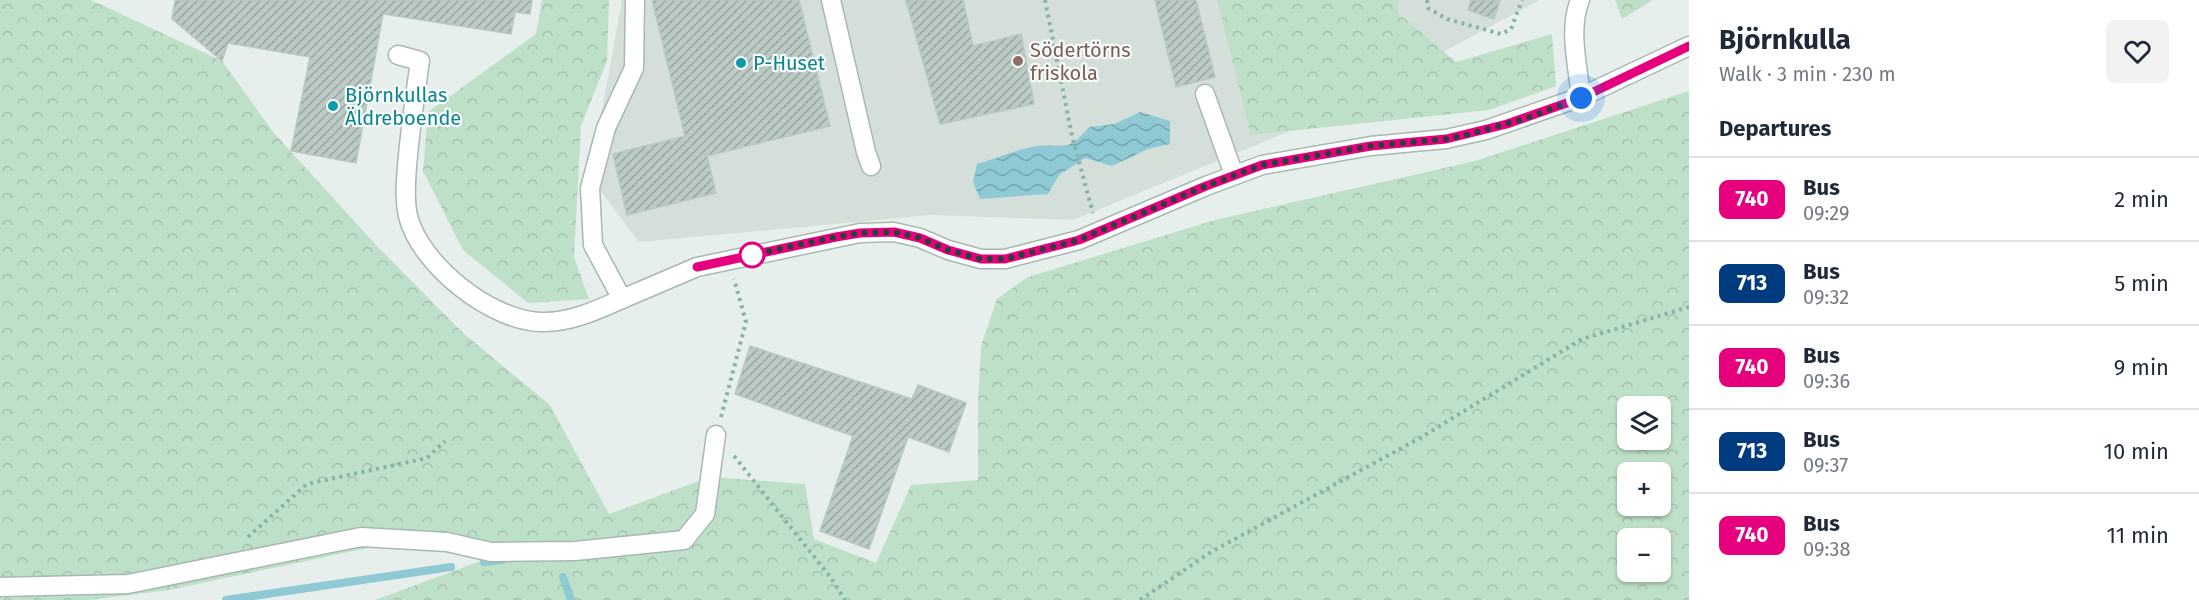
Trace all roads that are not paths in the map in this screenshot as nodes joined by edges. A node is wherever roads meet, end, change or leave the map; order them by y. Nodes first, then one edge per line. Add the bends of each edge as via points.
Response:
1 (635, 0) edge
2 (831, 0) edge
3 (1580, 0) edge
4 (1689, 46) edge
5 (398, 55) dead end
6 (1205, 94) dead end
7 (1581, 98) junction
8 (871, 166) dead end
9 (1234, 176) junction
10 (622, 298) junction
11 (716, 435) road end
12 (0, 587) edge

1 - 10 street via 634,68 606,128 590,188 593,246
2 - 8 street
3 - 7 street via 1575,12 1575,36
4 - 7 street
5 - 10 street via 420,61 406,191 408,216 430,256 457,284 514,319 570,320
6 - 9 street
7 - 9 street via 1486,130 1446,139 1295,158
9 - 10 street via 1079,240 1005,259 981,259 894,232 860,233 697,267
11 - 12 street via 705,514 684,540 575,551 491,552 447,542 361,537 128,584

